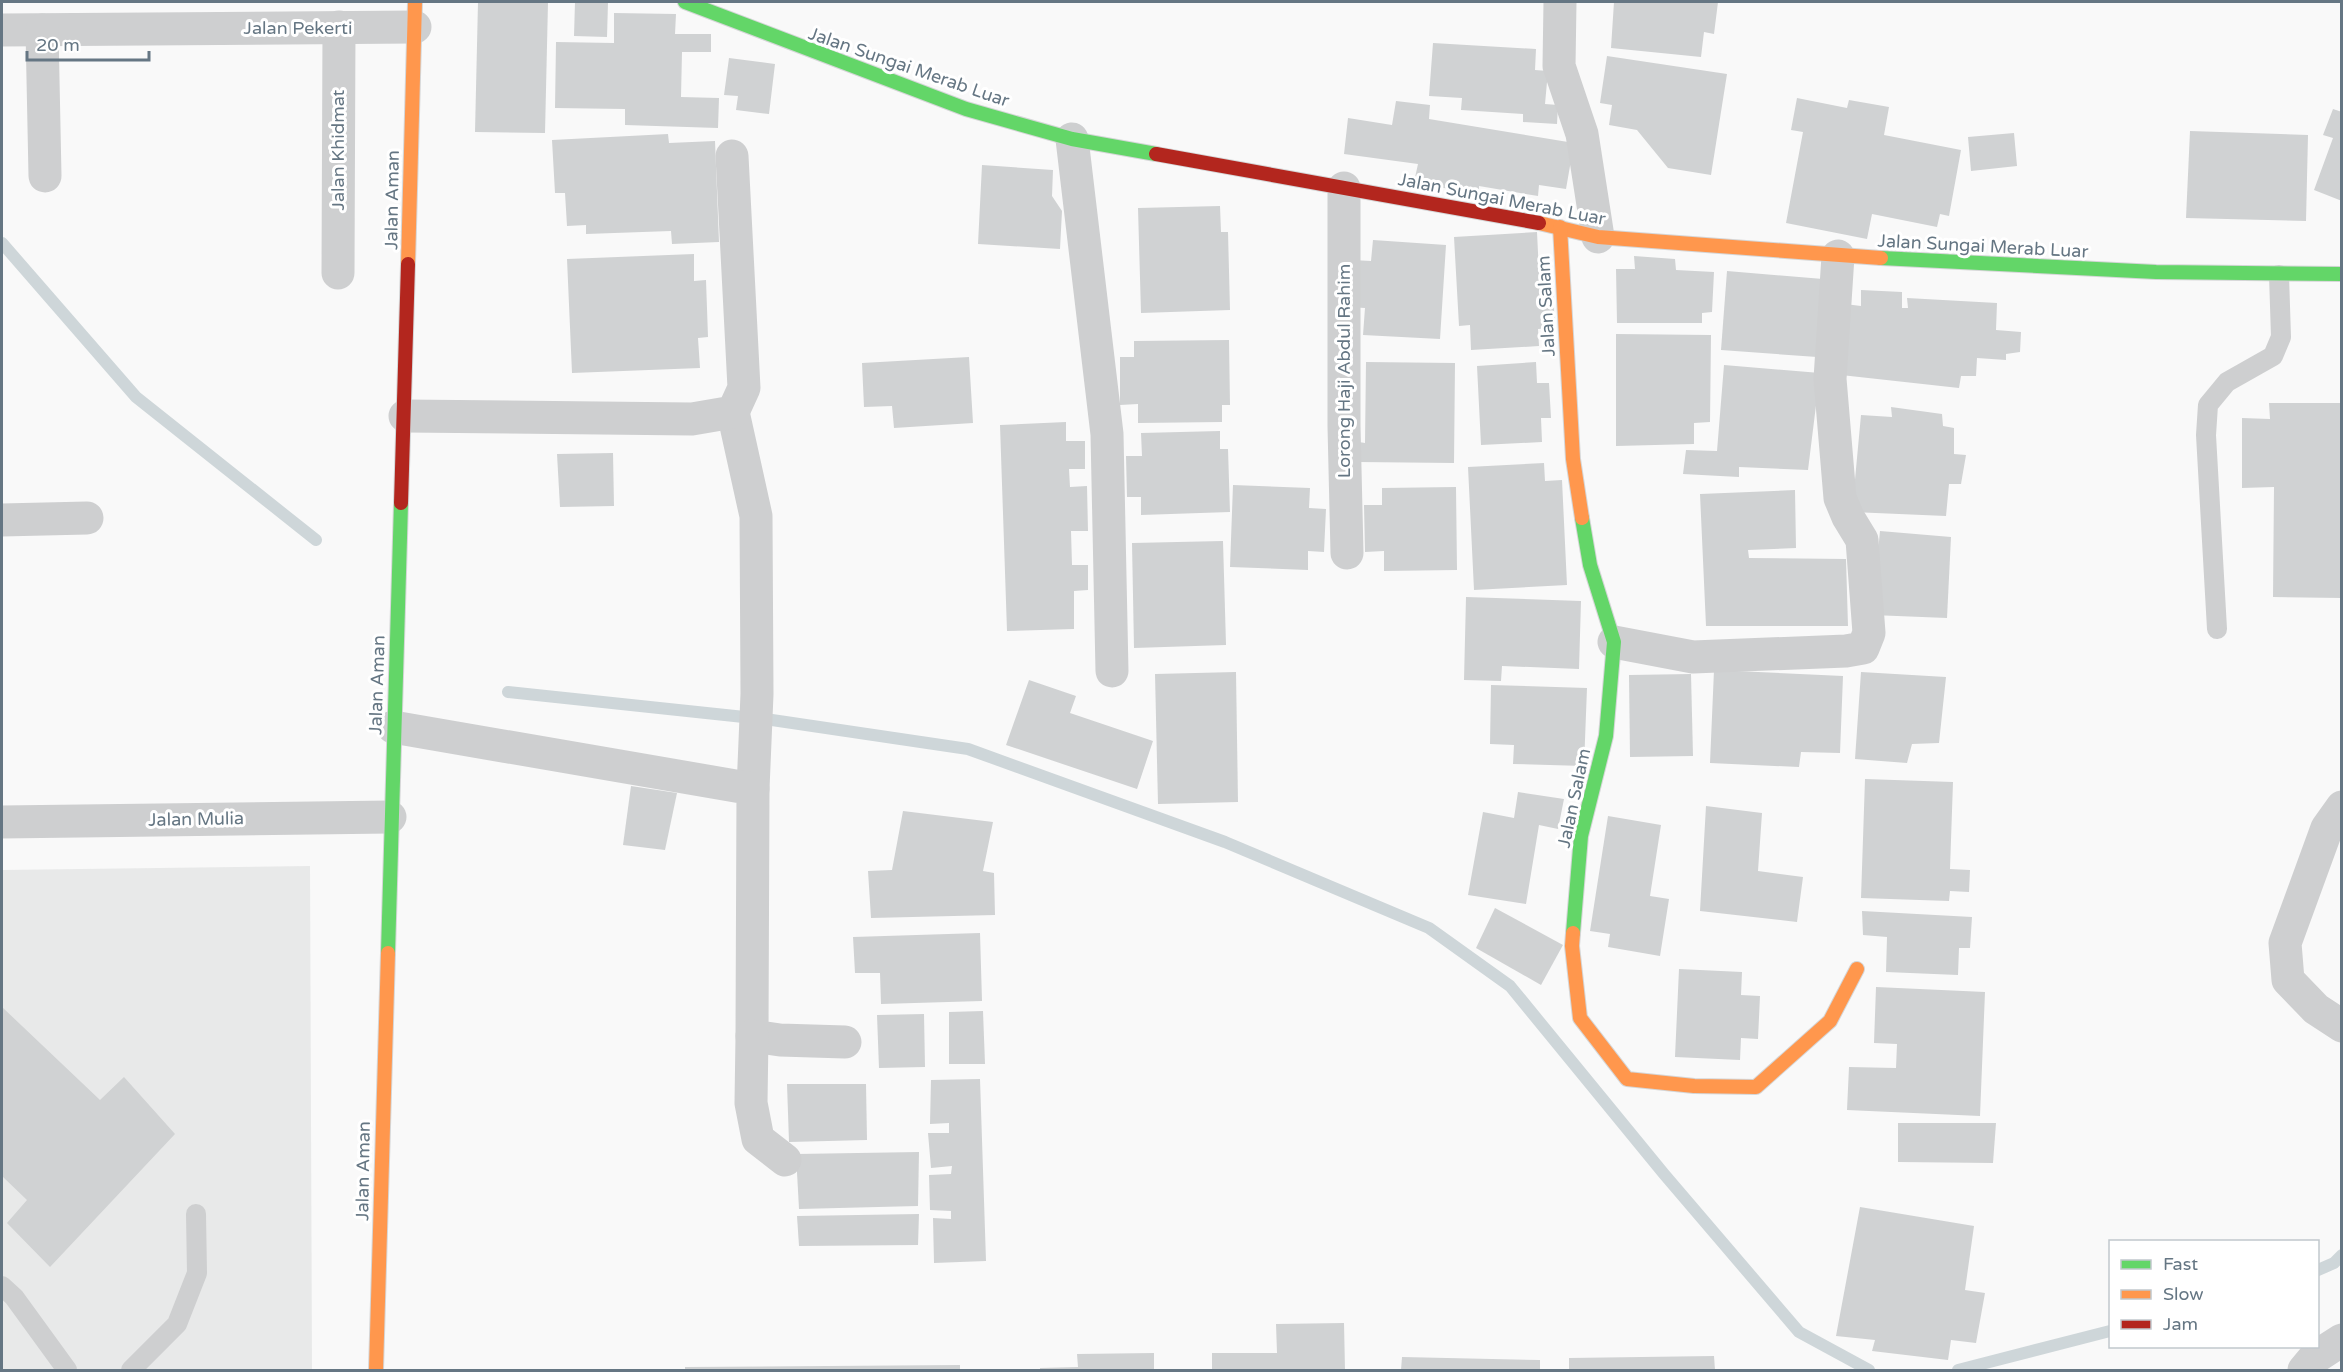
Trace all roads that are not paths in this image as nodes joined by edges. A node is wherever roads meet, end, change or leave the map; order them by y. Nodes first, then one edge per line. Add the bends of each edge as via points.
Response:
1 (685, 2) edge
2 (1560, 2) edge
3 (415, 14) edge
4 (339, 27) junction
5 (2, 30) edge
6 (42, 30) junction
7 (1072, 139) junction
8 (732, 156) dead end
9 (45, 176) dead end
10 (1344, 188) junction
11 (1560, 227) junction
12 (1598, 237) junction
13 (1839, 256) junction
14 (338, 273) dead end
15 (2342, 274) edge
16 (2279, 275) junction
17 (733, 411) junction
18 (405, 416) junction
19 (87, 518) dead end
20 (2, 520) edge
21 (1347, 553) dead end
22 (2217, 629) dead end
23 (1614, 642) junction
24 (1112, 671) dead end
25 (393, 727) junction
26 (753, 789) junction
27 (2342, 807) edge
28 (390, 817) junction
29 (2, 822) edge
30 (1857, 969) dead end
31 (2342, 1026) edge
32 (752, 1036) junction
33 (845, 1042) dead end
34 (785, 1160) dead end
35 (196, 1214) dead end
36 (2, 1286) edge
37 (2342, 1340) edge
38 (67, 1371) edge
39 (131, 1371) edge
40 (375, 1371) edge
41 (2304, 1371) edge

1 - 7 street, Jalan Sungai Merab Luar via 966,109
2 - 12 street via 1559,66 1582,134
3 - 4 street, Jalan Pekerti
3 - 18 street, Jalan Aman
4 - 6 street, Jalan Pekerti
4 - 14 street, Jalan Khidmat
5 - 6 street, Jalan Pekerti
6 - 9 street
7 - 10 street, Jalan Sungai Merab Luar
7 - 24 street via 1107,434
8 - 17 street via 744,388
10 - 11 street, Jalan Sungai Merab Luar
10 - 21 street, Lorong Haji Abdul Rahim
11 - 12 street, Jalan Sungai Merab Luar
11 - 23 street, Jalan Salam via 1573,459 1590,565
12 - 13 street, Jalan Sungai Merab Luar
13 - 16 street, Jalan Sungai Merab Luar via 1947,264
13 - 23 street via 1830,379 1840,498 1862,540 1869,633 1863,648 1694,657
15 - 16 street, Jalan Sungai Merab Luar
16 - 22 lane via 2281,337 2273,356 2227,382 2208,405 2206,435
17 - 18 street via 692,419
17 - 26 street via 756,516
18 - 25 street, Jalan Aman
19 - 20 street
23 - 30 street, Jalan Salam via 1606,736 1580,847 1572,946 1580,1017 1627,1078 1694,1086 1756,1087 1830,1021
25 - 26 street
25 - 28 street, Jalan Aman
26 - 32 street
27 - 31 street via 2327,828 2285,943 2288,980 2316,1009
28 - 29 street, Jalan Mulia
28 - 40 street, Jalan Aman
32 - 33 street
32 - 34 street via 751,1102 758,1139
35 - 39 lane via 197,1274 177,1323
36 - 38 lane
37 - 41 street via 2314,1358

